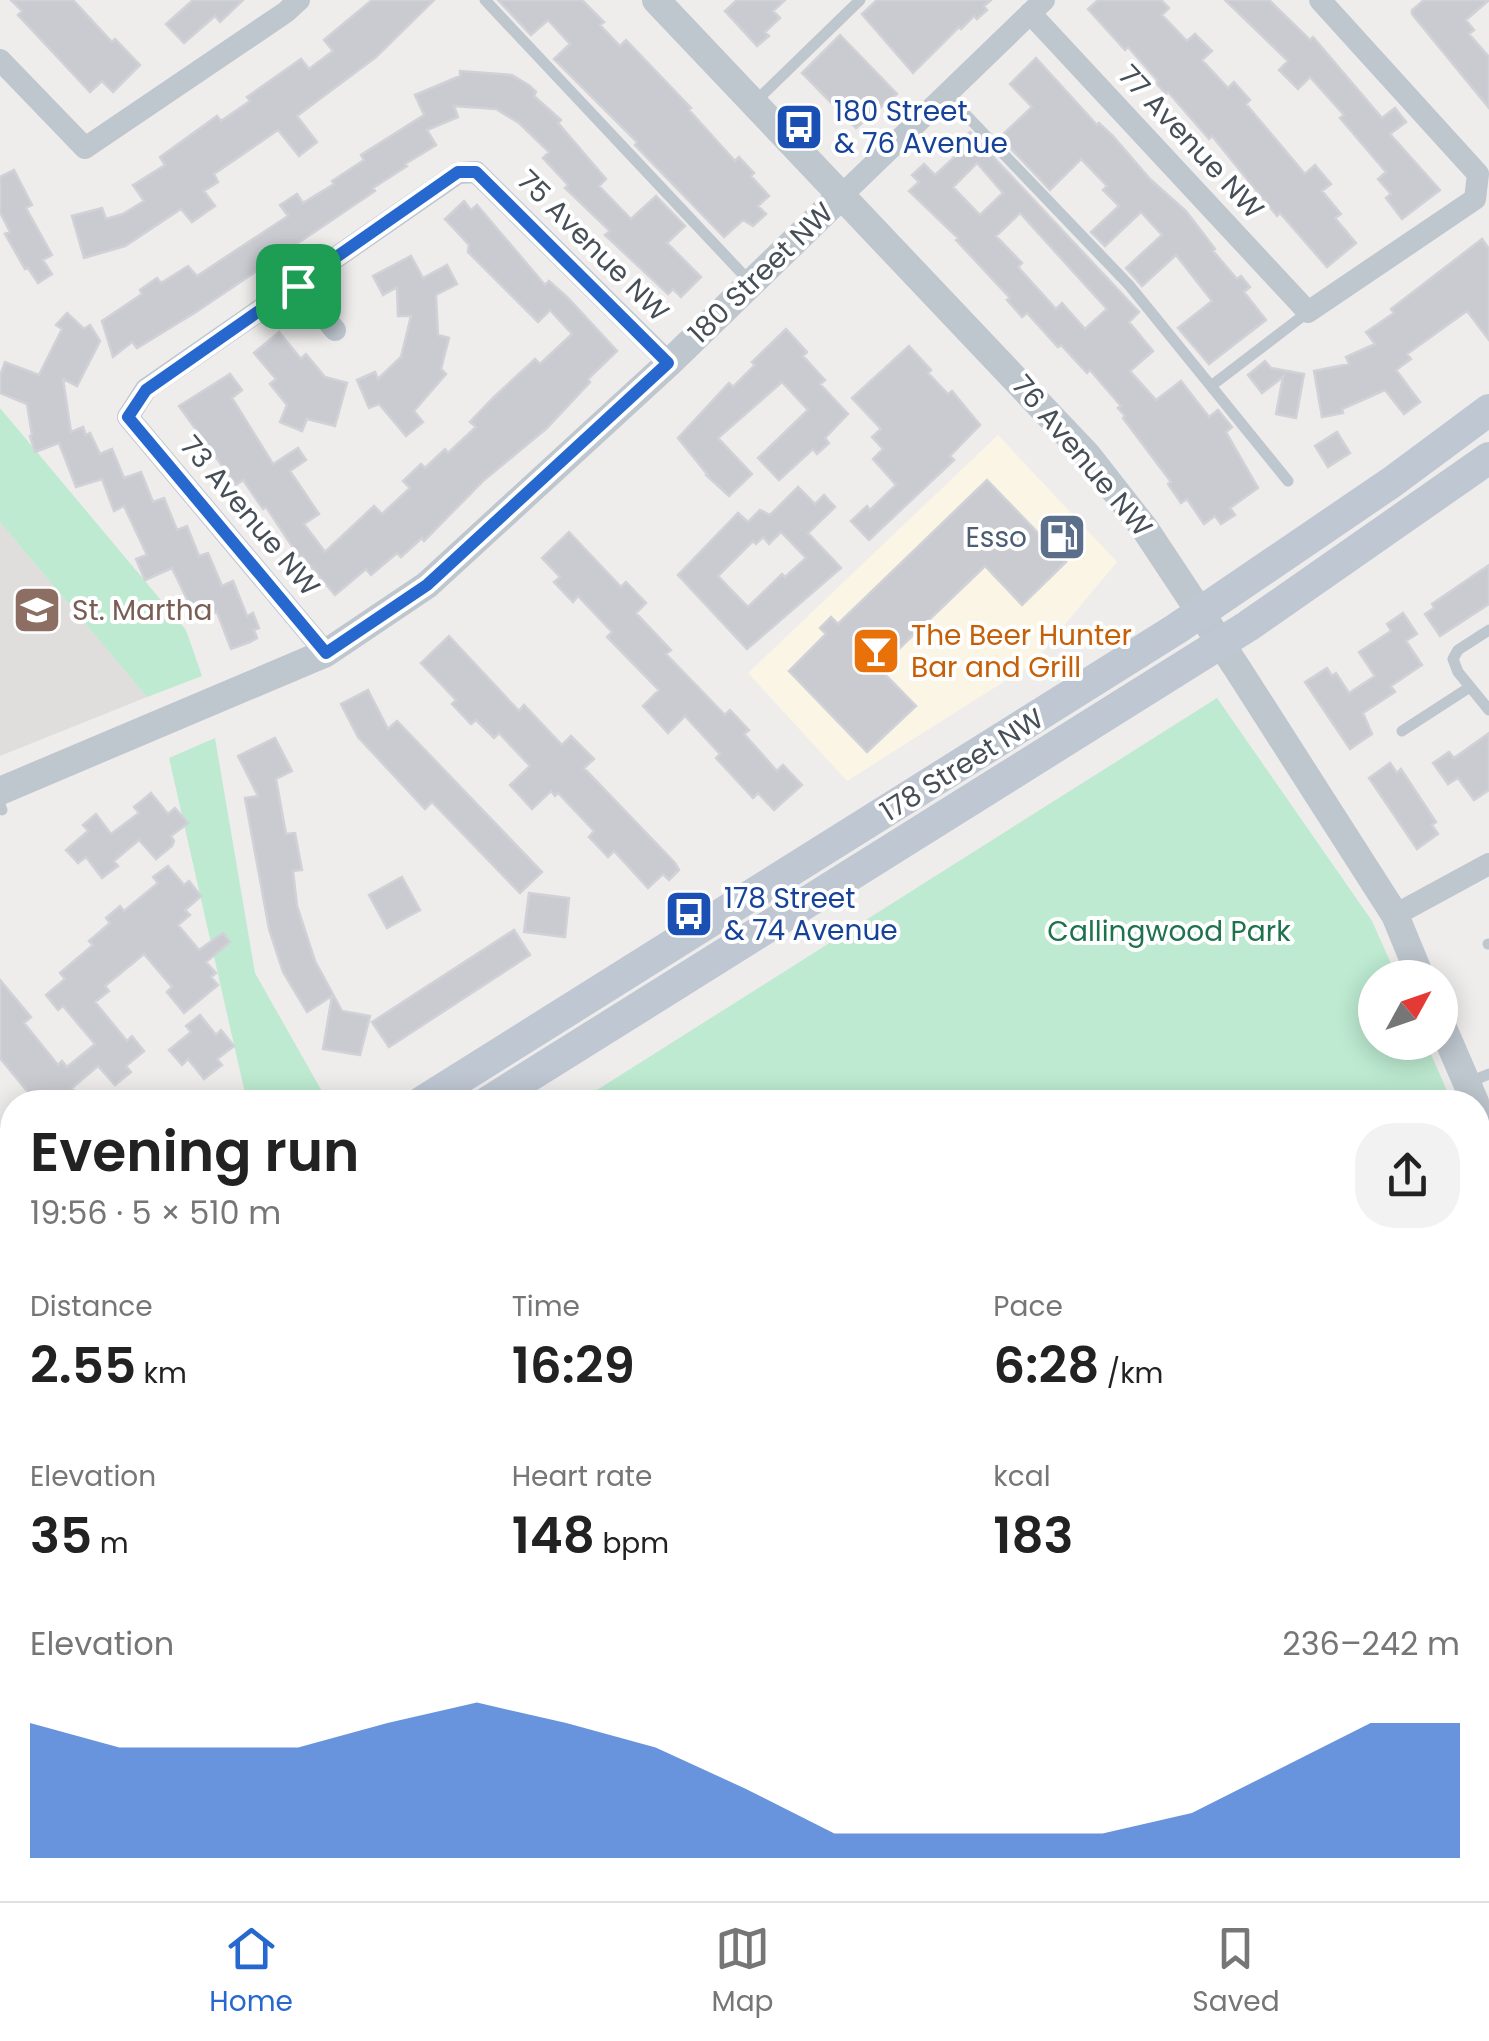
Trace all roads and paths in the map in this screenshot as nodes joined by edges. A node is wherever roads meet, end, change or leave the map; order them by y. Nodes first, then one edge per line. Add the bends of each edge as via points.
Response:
1 (485, 0) edge
2 (860, 0) edge
3 (1320, 0) edge
4 (662, 2) edge
5 (286, 4) edge
6 (1037, 7) edge
7 (0, 60) edge
8 (946, 94) junction
9 (754, 104) junction
10 (840, 196) junction
11 (751, 283) junction
12 (298, 286) junction
13 (1308, 312) junction
14 (334, 330) dead end
15 (668, 363) junction
16 (1211, 386) junction
17 (1489, 410) edge
18 (1489, 458) edge
19 (1288, 481) dead end
20 (1201, 612) junction
21 (1489, 630) edge
22 (1220, 642) junction
23 (326, 653) junction
24 (1470, 686) junction
25 (1489, 710) edge
26 (1402, 731) dead end
27 (1, 802) edge
28 (1489, 864) edge
29 (1395, 915) junction
30 (1414, 960) edge
31 (535, 1029) junction
32 (1458, 1056) edge
33 (554, 1058) junction
34 (441, 1090) edge
35 (506, 1090) edge
36 (1476, 1090) edge

1 - 11 lane
2 - 9 lane
3 - 13 street via 1478,174 1475,200
4 - 9 street, 76 Avenue NW
5 - 7 street via 85,148
6 - 8 street, 180 Street NW
6 - 13 street, 77 Avenue NW
8 - 10 street, 180 Street NW
8 - 16 lane via 1129,285
9 - 10 street, 76 Avenue NW
10 - 11 street, 180 Street NW
10 - 20 street, 76 Avenue NW via 1087,455
11 - 15 street, 180 Street NW
12 - 14 street
12 - 15 street, 75 Avenue NW via 458,172 476,172
12 - 23 street, 73 Avenue NW via 146,390 128,417
13 - 16 lane
15 - 23 street, 180 Street NW via 427,585
16 - 19 lane
17 - 20 main road, 178 Street NW
18 - 22 main road, 178 Street NW
20 - 22 street, 76 Avenue NW
20 - 31 main road, 178 Street NW
21 - 24 lane via 1453,660
22 - 29 street, 76 Avenue NW
22 - 33 main road, 178 Street NW
23 - 27 street, 180 Street NW
24 - 25 lane
24 - 26 lane
28 - 29 street
29 - 30 street, 76 Avenue NW
31 - 33 main road
31 - 34 main road, 178 Street NW
32 - 36 street
33 - 35 main road, 178 Street NW

